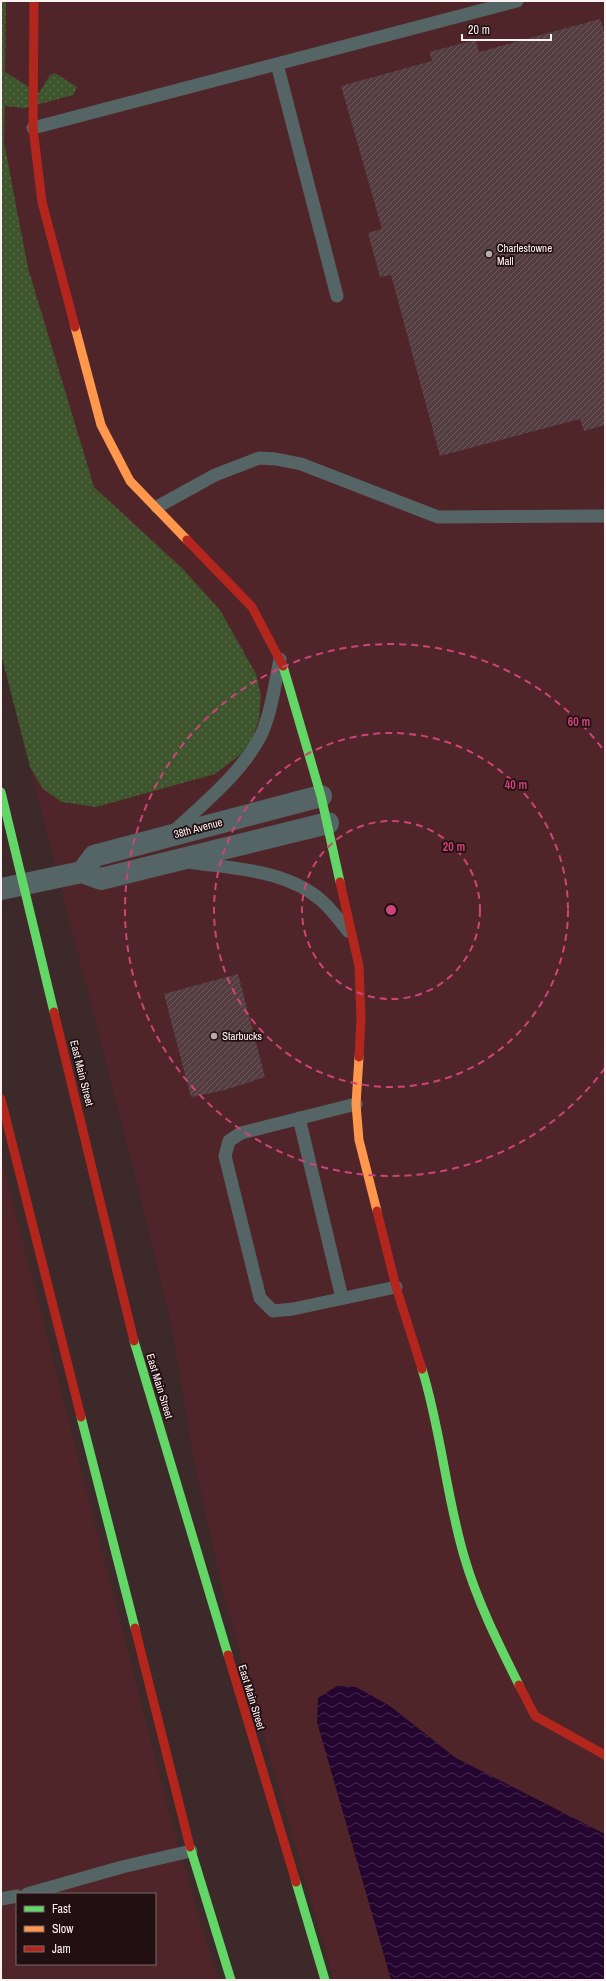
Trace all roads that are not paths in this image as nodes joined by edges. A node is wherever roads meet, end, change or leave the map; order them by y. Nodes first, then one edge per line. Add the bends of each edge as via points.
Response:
1 (34, 1) edge
2 (517, 1) edge
3 (277, 64) junction
4 (33, 128) junction
5 (337, 296) dead end
6 (157, 507) junction
7 (605, 516) edge
8 (280, 659) junction
9 (1, 792) edge
10 (321, 796) junction
11 (328, 823) junction
12 (168, 836) junction
13 (174, 860) junction
14 (82, 872) junction
15 (24, 884) junction
16 (1, 888) edge
17 (352, 935) junction
18 (1, 1100) edge
19 (356, 1104) junction
20 (299, 1118) junction
21 (396, 1287) junction
22 (342, 1298) junction
23 (605, 1755) edge
24 (191, 1851) junction
25 (31, 1893) edge
26 (16, 1896) edge
27 (1, 1899) edge
28 (231, 1980) edge
29 (325, 1980) edge

1 - 4 main road
2 - 3 lane
3 - 4 lane
3 - 5 lane
4 - 6 main road via 42,202 101,425 130,481
6 - 7 lane via 215,475 246,462 265,458 300,464 438,517
6 - 8 main road via 252,607
8 - 10 main road via 286,671
8 - 12 lane via 262,733 217,790
9 - 15 main road, East Main Street
10 - 11 main road
10 - 12 street, 38th Avenue
11 - 13 street
11 - 17 main road
12 - 14 street, 38th Avenue via 94,856
13 - 14 street via 100,879
13 - 17 lane via 272,874 306,890 322,901
14 - 15 street
15 - 16 street
15 - 29 main road, East Main Street via 136,1350
17 - 19 main road via 358,966 361,1019
18 - 24 main road
19 - 20 lane
19 - 21 main road via 359,1140
20 - 22 lane
20 - 22 lane via 241,1134 229,1141 225,1156 260,1298 273,1311
21 - 22 lane
21 - 23 main road via 430,1394 445,1477 464,1557 494,1635 535,1716
24 - 25 lane
24 - 28 main road
26 - 27 lane

